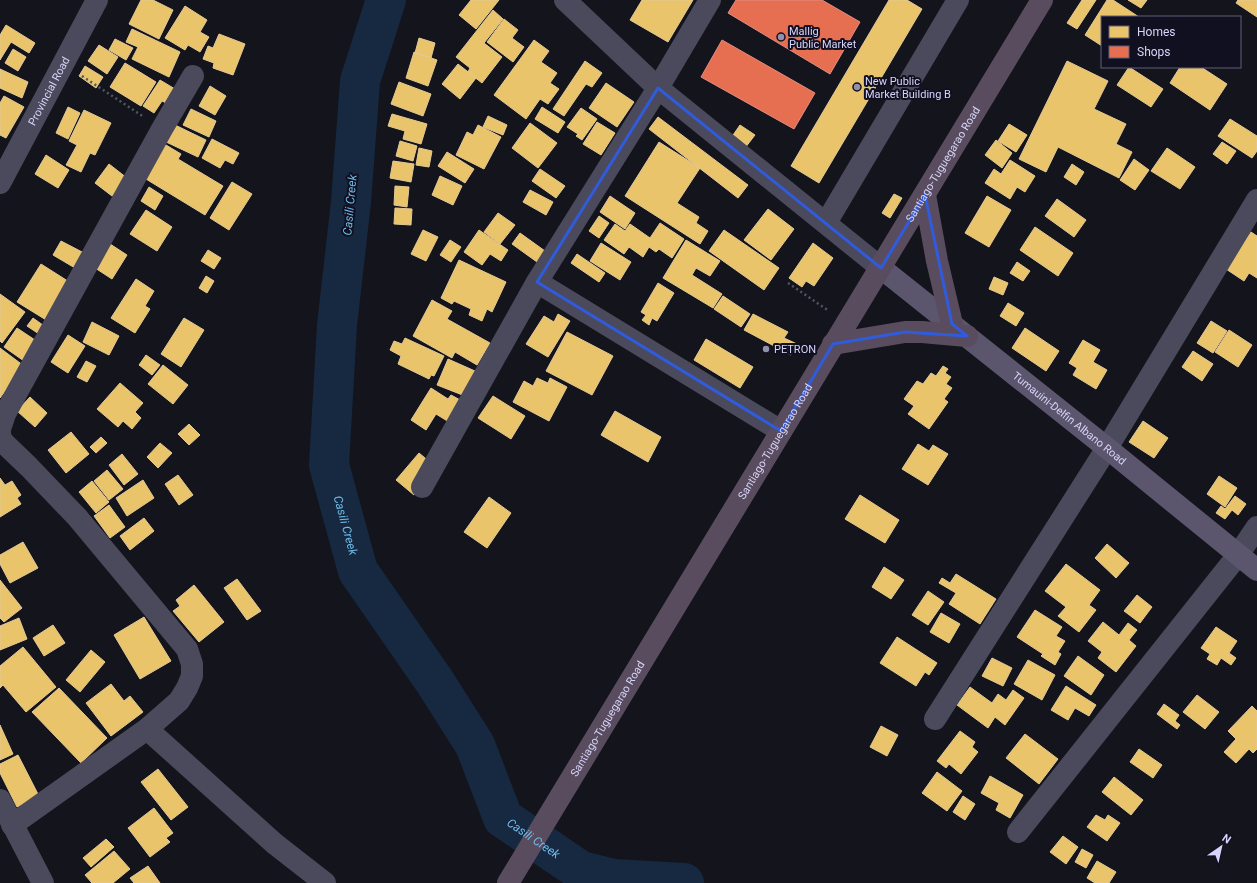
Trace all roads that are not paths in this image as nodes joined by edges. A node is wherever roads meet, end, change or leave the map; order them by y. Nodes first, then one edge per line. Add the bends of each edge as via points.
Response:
1 (97, 0) edge
2 (565, 0) edge
3 (710, 0) edge
4 (958, 0) edge
5 (1042, 0) edge
6 (193, 76) dead end
7 (658, 88) junction
8 (0, 183) edge
9 (925, 195) junction
10 (1257, 200) edge
11 (826, 223) junction
12 (881, 268) junction
13 (537, 282) junction
14 (959, 330) junction
15 (833, 344) junction
16 (0, 430) edge
17 (781, 431) junction
18 (1107, 448) junction
19 (422, 487) dead end
20 (1257, 527) edge
21 (1238, 555) junction
22 (1257, 570) edge
23 (935, 719) dead end
24 (147, 729) junction
25 (0, 800) edge
26 (12, 824) junction
27 (1018, 832) dead end
28 (43, 883) edge
29 (325, 883) edge
30 (508, 883) edge

1 - 8 street, Provincial Road
2 - 7 street
3 - 7 street
4 - 11 street
5 - 9 highway, Santiago-Tuguegarao Road
6 - 16 street via 5,414
7 - 11 street
7 - 13 street
9 - 12 highway, Santiago-Tuguegarao Road
9 - 14 highway via 937,261
10 - 18 street
11 - 12 street
12 - 14 main road, Tumauini-Delfin Albano Road
12 - 15 highway, Santiago-Tuguegarao Road
13 - 17 street
13 - 19 street
14 - 15 highway via 905,332
14 - 18 main road, Tumauini-Delfin Albano Road
15 - 17 highway, Santiago-Tuguegarao Road
16 - 24 street via 3,442 77,517 187,649 192,664 192,676 187,688 179,701
17 - 30 highway, Santiago-Tuguegarao Road
18 - 21 main road, Tumauini-Delfin Albano Road
18 - 23 street
20 - 21 street
21 - 22 main road, Tumauini-Delfin Albano Road
21 - 27 street
24 - 26 street
24 - 29 street via 275,844
25 - 26 street
26 - 28 street

